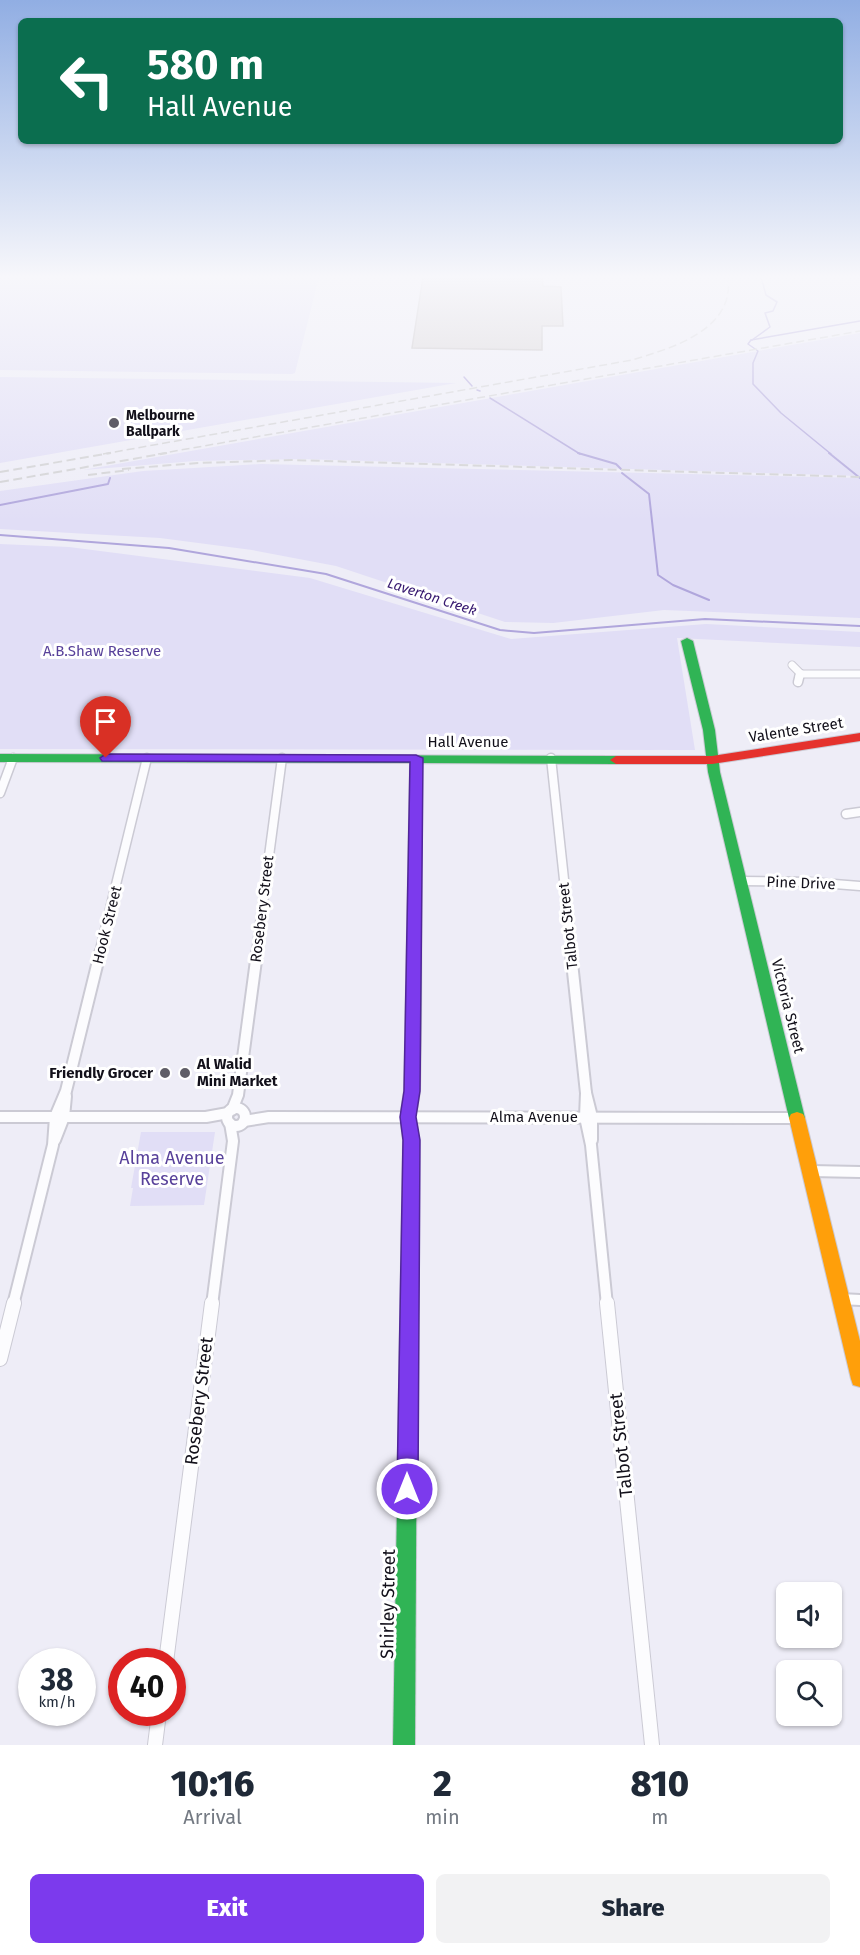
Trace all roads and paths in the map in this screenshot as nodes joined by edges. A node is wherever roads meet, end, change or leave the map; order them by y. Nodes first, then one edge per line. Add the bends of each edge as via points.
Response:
1 (687, 641) dead end
2 (792, 665) dead end
3 (860, 674) edge
4 (860, 737) edge
5 (6, 758) edge
6 (147, 758) junction
7 (282, 758) junction
8 (416, 758) junction
9 (551, 758) junction
10 (712, 758) junction
11 (0, 794) edge
12 (860, 812) edge
13 (846, 814) dead end
14 (741, 881) junction
15 (860, 886) edge
16 (0, 1116) edge
17 (59, 1117) junction
18 (236, 1117) junction
19 (412, 1117) junction
20 (589, 1117) junction
21 (798, 1118) junction
22 (811, 1171) junction
23 (860, 1172) edge
24 (841, 1299) junction
25 (860, 1300) edge
26 (0, 1359) edge
27 (860, 1379) edge
28 (168, 1648) edge
29 (157, 1726) edge
30 (155, 1745) edge
31 (404, 1745) edge
32 (652, 1745) edge

1 - 10 street, Victoria Street
2 - 3 street via 799,678
4 - 10 street, Valente Street
5 - 6 street, Hall Avenue
5 - 11 street
6 - 7 street, Hall Avenue
6 - 17 street, Hook Street
7 - 8 street, Hall Avenue
7 - 18 street, Rosebery Street
8 - 9 street, Hall Avenue
8 - 19 street, Shirley Street
9 - 10 street, Hall Avenue
9 - 20 street, Talbot Street
10 - 14 street, Victoria Street
12 - 13 street
14 - 15 street, Pine Drive
14 - 21 street, Victoria Street
16 - 17 street, Alma Avenue
17 - 18 street, Alma Avenue
17 - 26 street, Hook Street
18 - 19 street, Alma Avenue
18 - 28 street, Rosebery Street
19 - 20 street, Alma Avenue
19 - 31 street, Shirley Street
20 - 21 street, Alma Avenue
20 - 32 street, Talbot Street
21 - 22 street, Victoria Street
22 - 23 street
22 - 24 street, Victoria Street
24 - 25 street
24 - 27 street, Victoria Street
29 - 30 street

